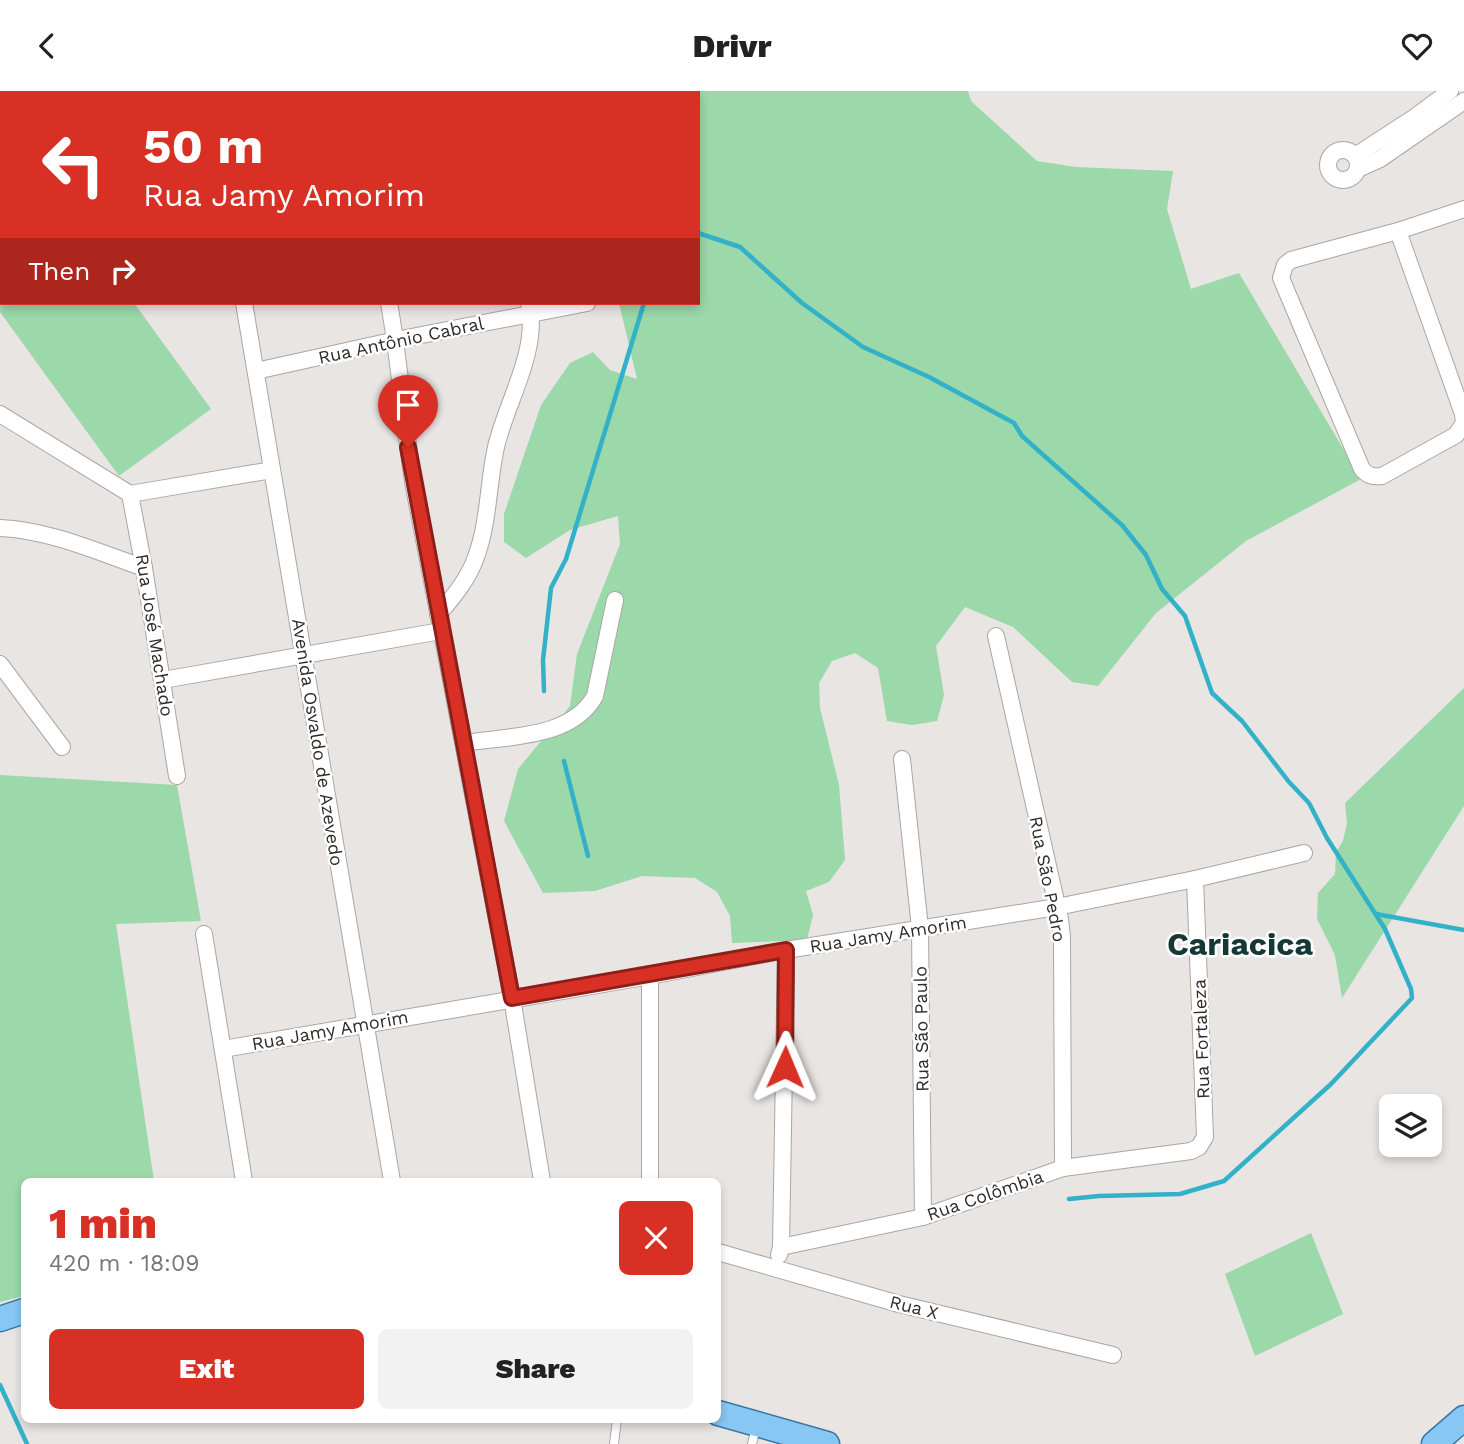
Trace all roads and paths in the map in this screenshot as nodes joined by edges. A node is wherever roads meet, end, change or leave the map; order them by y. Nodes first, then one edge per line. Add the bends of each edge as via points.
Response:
1 (1450, 91) edge
2 (1464, 101) edge
3 (1464, 209) edge
4 (1398, 231) junction
5 (244, 305) edge
6 (389, 305) edge
7 (564, 305) edge
8 (530, 308) edge
9 (396, 340) junction
10 (256, 371) junction
11 (0, 414) edge
12 (272, 470) junction
13 (130, 494) junction
14 (0, 528) edge
15 (144, 568) junction
16 (614, 600) dead end
17 (440, 623) junction
18 (996, 636) dead end
19 (304, 654) junction
20 (0, 664) edge
21 (163, 680) junction
22 (464, 743) junction
23 (62, 747) dead end
24 (902, 758) dead end
25 (177, 776) dead end
26 (1304, 853) dead end
27 (1195, 879) junction
28 (1057, 907) junction
29 (920, 928) junction
30 (204, 934) dead end
31 (786, 950) junction
32 (650, 976) junction
33 (512, 998) junction
34 (365, 1024) junction
35 (223, 1049) junction
36 (1191, 1151) joint
37 (1063, 1168) junction
38 (244, 1178) edge
39 (391, 1178) edge
40 (542, 1178) edge
41 (650, 1178) edge
42 (923, 1217) junction
43 (781, 1247) junction
44 (721, 1253) edge
45 (776, 1269) junction
46 (21, 1312) edge
47 (0, 1319) edge
48 (1113, 1355) dead end
49 (721, 1415) edge
50 (1464, 1417) edge
51 (617, 1423) edge
52 (754, 1434) edge
53 (614, 1444) edge
54 (827, 1444) edge
55 (1434, 1444) edge

1 - 2 street via 1356,162 1380,159
3 - 4 street
4 - 4 street via 1291,260 1281,278 1362,469 1375,477 1456,435 1464,423
5 - 10 street, Avenida Osvaldo de Azevedo
6 - 9 street
7 - 8 street, Rua Antônio Cabral
8 - 9 street, Rua Antônio Cabral
8 - 17 street via 527,353 496,448 484,531 476,557
9 - 10 street, Rua Antônio Cabral
9 - 17 street via 408,451
10 - 12 street, Avenida Osvaldo de Azevedo
11 - 13 street
12 - 13 street
12 - 19 street, Avenida Osvaldo de Azevedo
13 - 15 street, Rua José Machado
14 - 15 street via 62,540
15 - 21 street, Rua José Machado
16 - 22 street via 589,708 551,730
17 - 19 street
17 - 22 street
18 - 28 street, Rua São Pedro
19 - 21 street
19 - 34 street, Avenida Osvaldo de Azevedo
20 - 23 street
21 - 25 street, Rua José Machado
22 - 33 street
24 - 29 street, Rua São Paulo
26 - 27 street, Rua Jamy Amorim
27 - 28 street, Rua Jamy Amorim
27 - 36 street, Rua Fortaleza via 1205,1137
28 - 29 street, Rua Jamy Amorim
28 - 37 street, Rua São Pedro via 1062,937
29 - 31 street, Rua Jamy Amorim
29 - 42 street, Rua São Paulo
30 - 35 street
31 - 32 street, Rua Jamy Amorim
31 - 43 street
32 - 33 street, Rua Jamy Amorim
32 - 41 street
33 - 34 street, Rua Jamy Amorim
33 - 40 street
34 - 35 street, Rua Jamy Amorim
34 - 39 street, Avenida Osvaldo de Azevedo
35 - 38 street
36 - 37 street, Rua Colômbia
37 - 42 street, Rua Colômbia
42 - 43 street, Rua Colômbia
43 - 45 street
44 - 45 street, Rua X
45 - 48 street, Rua X
46 - 47 main road
49 - 52 main road
50 - 55 main road
51 - 53 lane
52 - 54 main road

